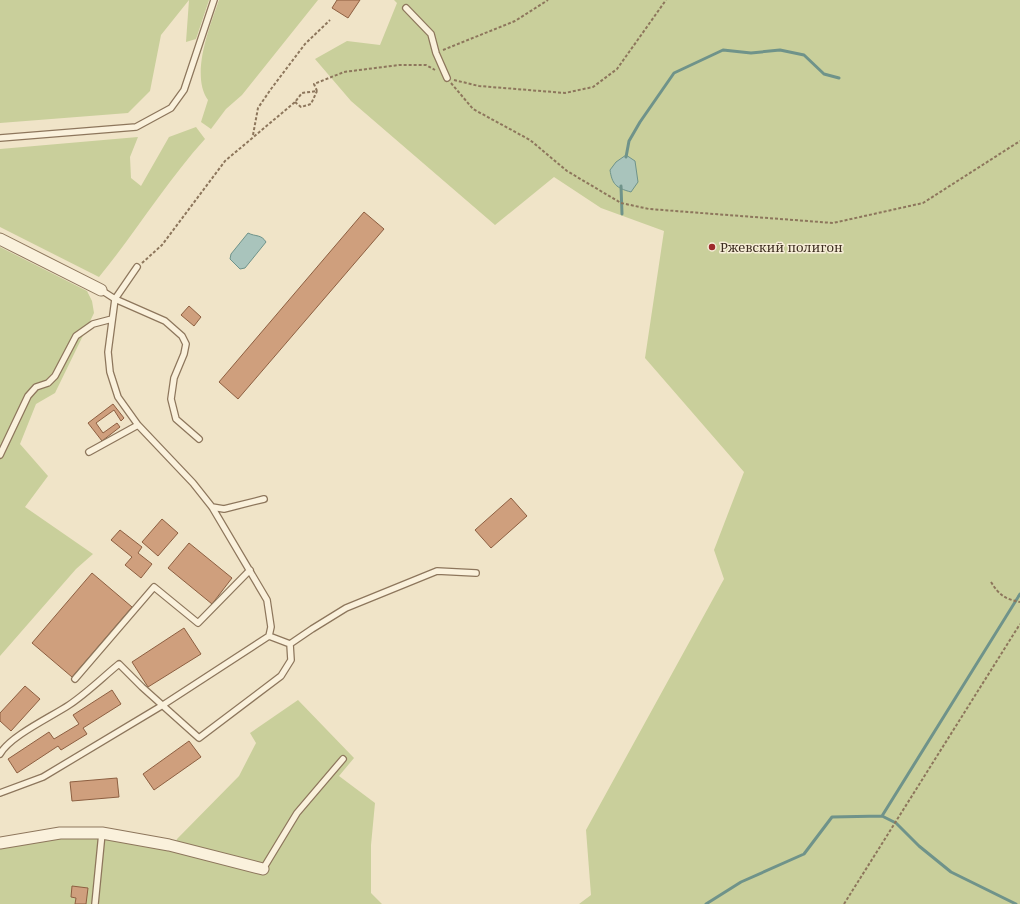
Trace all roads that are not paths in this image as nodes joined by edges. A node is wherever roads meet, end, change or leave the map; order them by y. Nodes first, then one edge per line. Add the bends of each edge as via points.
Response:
1 (214, 0) edge
2 (406, 8) dead end
3 (447, 78) road end
4 (0, 138) edge
5 (0, 239) edge
6 (137, 267) road end
7 (100, 290) joint
8 (115, 299) junction
9 (112, 320) junction
10 (138, 425) junction
11 (199, 439) dead end
12 (88, 452) dead end
13 (0, 455) edge
14 (264, 499) dead end
15 (212, 507) junction
16 (250, 570) junction
17 (476, 573) dead end
18 (270, 636) junction
19 (290, 644) junction
20 (75, 679) dead end
21 (163, 705) junction
22 (0, 754) edge
23 (343, 759) dead end
24 (0, 793) edge
25 (102, 833) junction
26 (0, 843) edge
27 (263, 869) joint
28 (95, 904) edge

1 - 4 lane via 184,90 171,108 136,127
2 - 3 lane via 431,34
5 - 7 street
6 - 8 lane
7 - 8 lane
8 - 9 lane
8 - 11 lane via 165,321 182,336 186,344 174,378 171,399 176,419
9 - 10 lane via 108,352 110,372 118,397
9 - 13 lane via 93,324 76,336 55,376 48,383 36,387 28,396
10 - 12 lane
10 - 15 lane
14 - 15 lane via 224,509
15 - 16 lane
16 - 18 lane via 268,600
16 - 20 lane via 198,623 154,587
17 - 19 lane via 436,571 346,608
18 - 19 lane
18 - 21 lane
19 - 21 lane via 291,660 281,676 199,738
21 - 22 lane via 119,664 70,704 24,732
21 - 24 lane via 43,777
23 - 27 lane via 297,813
25 - 26 street via 60,833
25 - 27 street via 169,845
25 - 28 lane

